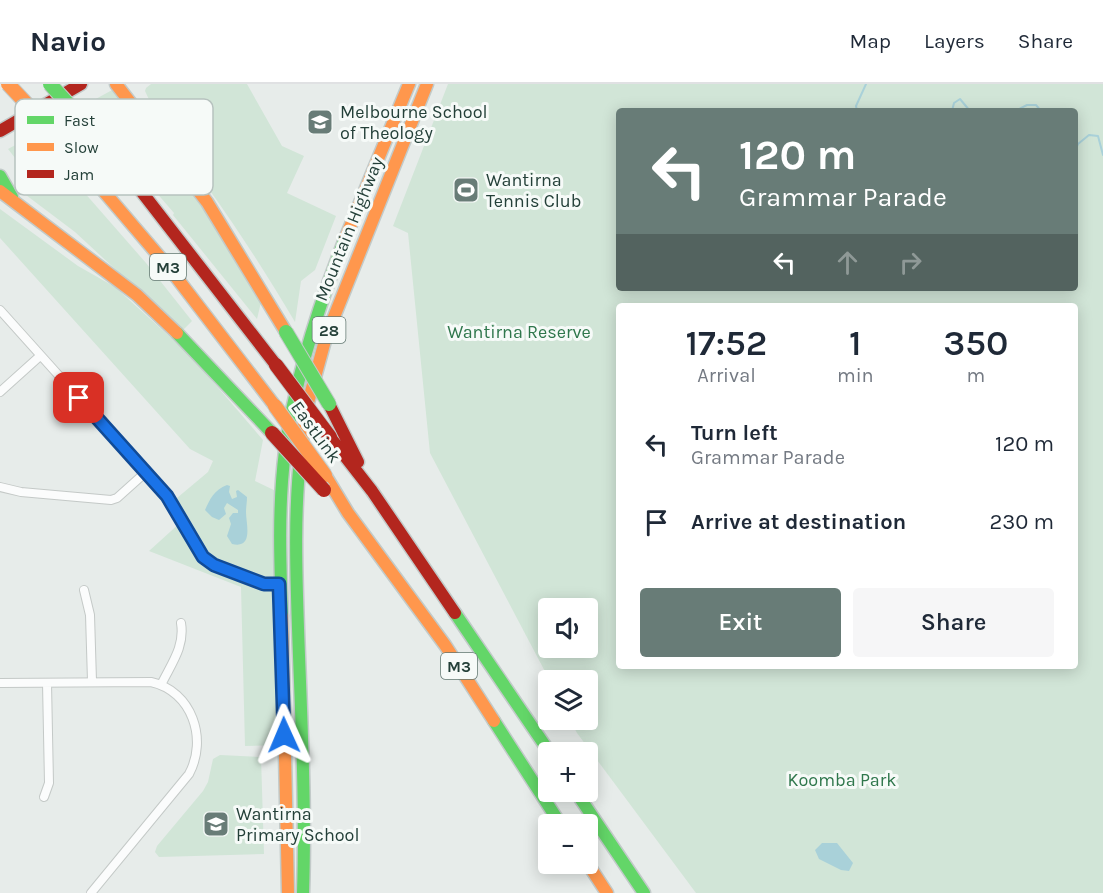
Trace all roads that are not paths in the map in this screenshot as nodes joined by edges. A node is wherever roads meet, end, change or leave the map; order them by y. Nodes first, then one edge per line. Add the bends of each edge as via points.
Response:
1 (8, 84) edge
2 (50, 84) edge
3 (81, 84) edge
4 (116, 84) edge
5 (409, 84) edge
6 (427, 84) edge
7 (129, 90) edge
8 (22, 99) edge
9 (55, 99) edge
10 (64, 99) edge
11 (15, 122) edge
12 (0, 131) edge
13 (0, 176) edge
14 (0, 191) edge
15 (107, 195) edge
16 (144, 195) edge
17 (202, 195) edge
18 (15, 201) junction
19 (0, 310) edge
20 (40, 356) junction
21 (0, 392) edge
22 (146, 472) junction
23 (0, 487) edge
24 (372, 491) junction
25 (348, 513) junction
26 (279, 584) junction
27 (84, 590) dead end
28 (297, 591) junction
29 (181, 623) dead end
30 (92, 681) junction
31 (0, 683) edge
32 (47, 683) junction
33 (161, 685) junction
34 (302, 734) junction
35 (284, 735) junction
36 (543, 742) edge
37 (44, 797) dead end
38 (583, 802) edge
39 (554, 814) edge
40 (595, 874) edge
41 (91, 893) edge
42 (288, 893) edge
43 (303, 893) edge
44 (607, 893) edge
45 (644, 893) edge

1 - 8 main road, EastLink / M3, bridge
2 - 10 main road, EastLink / M3, bridge
3 - 9 main road
4 - 7 main road
5 - 26 main road, Mountain Highway / 28 via 322,301 297,385 280,493
6 - 28 main road, Mountain Highway / 28 via 341,297 310,389 297,481
11 - 12 main road
13 - 18 main road
14 - 18 main road
15 - 25 main road, EastLink / M3, bridge via 170,269 275,406
16 - 24 main road, EastLink / M3, bridge
17 - 24 main road, bridge via 328,404
18 - 25 main road, bridge via 137,295 196,351
19 - 20 street
20 - 21 street
20 - 22 street
22 - 23 street via 111,501
22 - 26 street via 167,496 209,563 264,584
24 - 36 main road, EastLink / M3
25 - 39 main road, EastLink / M3 via 445,645
26 - 28 main road
26 - 35 main road, Mountain Highway / 28
27 - 30 street via 90,615
28 - 34 main road, Mountain Highway / 28
29 - 33 street via 180,648
30 - 32 street
30 - 33 street via 141,680
31 - 32 street
32 - 37 street via 49,783
33 - 41 street via 189,711 197,735 197,757 179,789
34 - 35 main road
34 - 43 main road, Mountain Highway / 28
35 - 42 main road, Mountain Highway / 28
38 - 45 main road
40 - 44 main road

